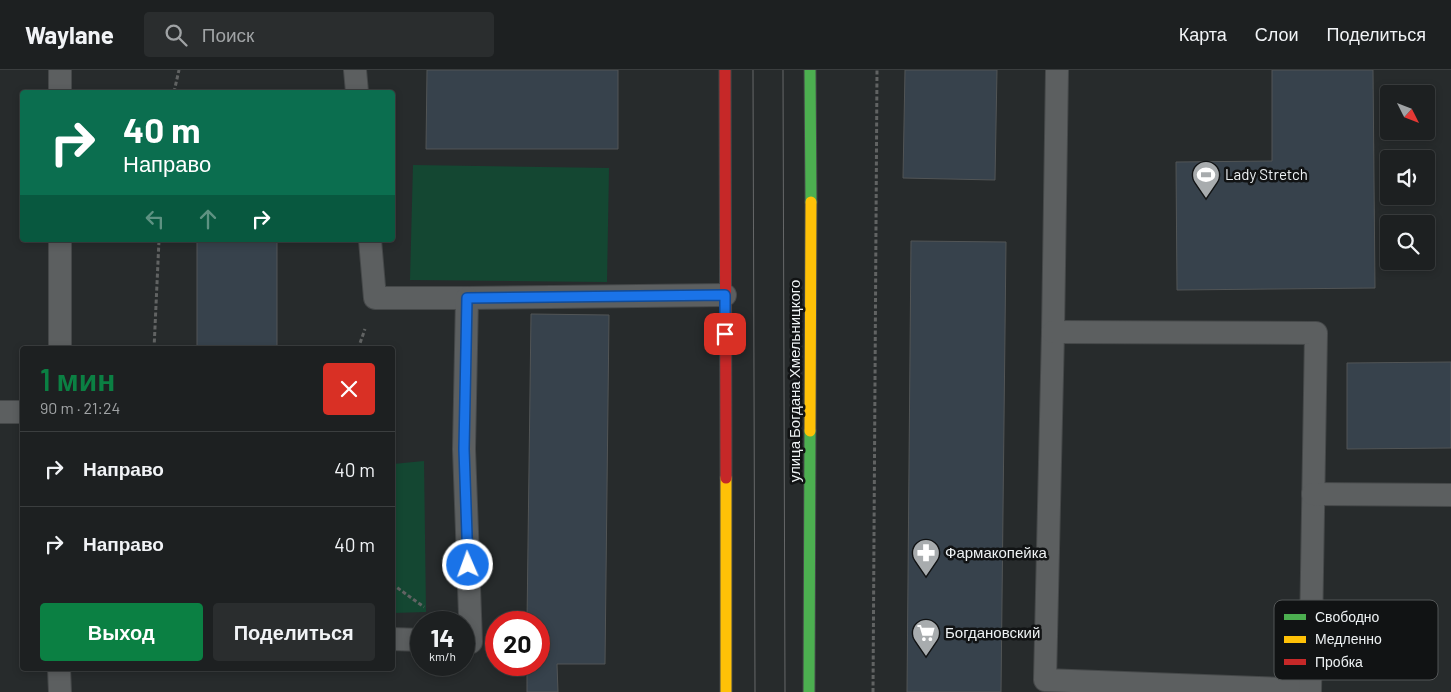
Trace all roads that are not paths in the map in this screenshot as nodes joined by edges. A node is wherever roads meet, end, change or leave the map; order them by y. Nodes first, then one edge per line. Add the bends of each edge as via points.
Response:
1 (60, 70) edge
2 (355, 70) edge
3 (725, 70) edge
4 (810, 70) edge
5 (1057, 70) edge
6 (60, 90) edge
7 (357, 90) edge
8 (60, 242) edge
9 (370, 242) edge
10 (725, 295) junction
11 (467, 298) junction
12 (1053, 332) junction
13 (60, 346) edge
14 (0, 412) edge
15 (20, 412) edge
16 (1313, 494) junction
17 (1451, 495) edge
18 (1311, 600) edge
19 (470, 611) edge
20 (395, 639) edge
21 (410, 640) edge
22 (59, 671) edge
23 (1310, 691) edge
24 (60, 692) edge
25 (726, 692) edge
26 (809, 692) edge

1 - 6 lane
2 - 7 lane
3 - 10 highway
4 - 26 highway, улица Богдана Хмельницкого
5 - 12 lane
8 - 13 lane
9 - 11 lane via 375,298
10 - 11 lane
10 - 25 highway
11 - 19 lane via 464,449
12 - 16 lane via 1316,333
12 - 23 lane via 1045,680
14 - 15 lane
16 - 17 lane
16 - 18 lane
20 - 21 lane
22 - 24 lane

